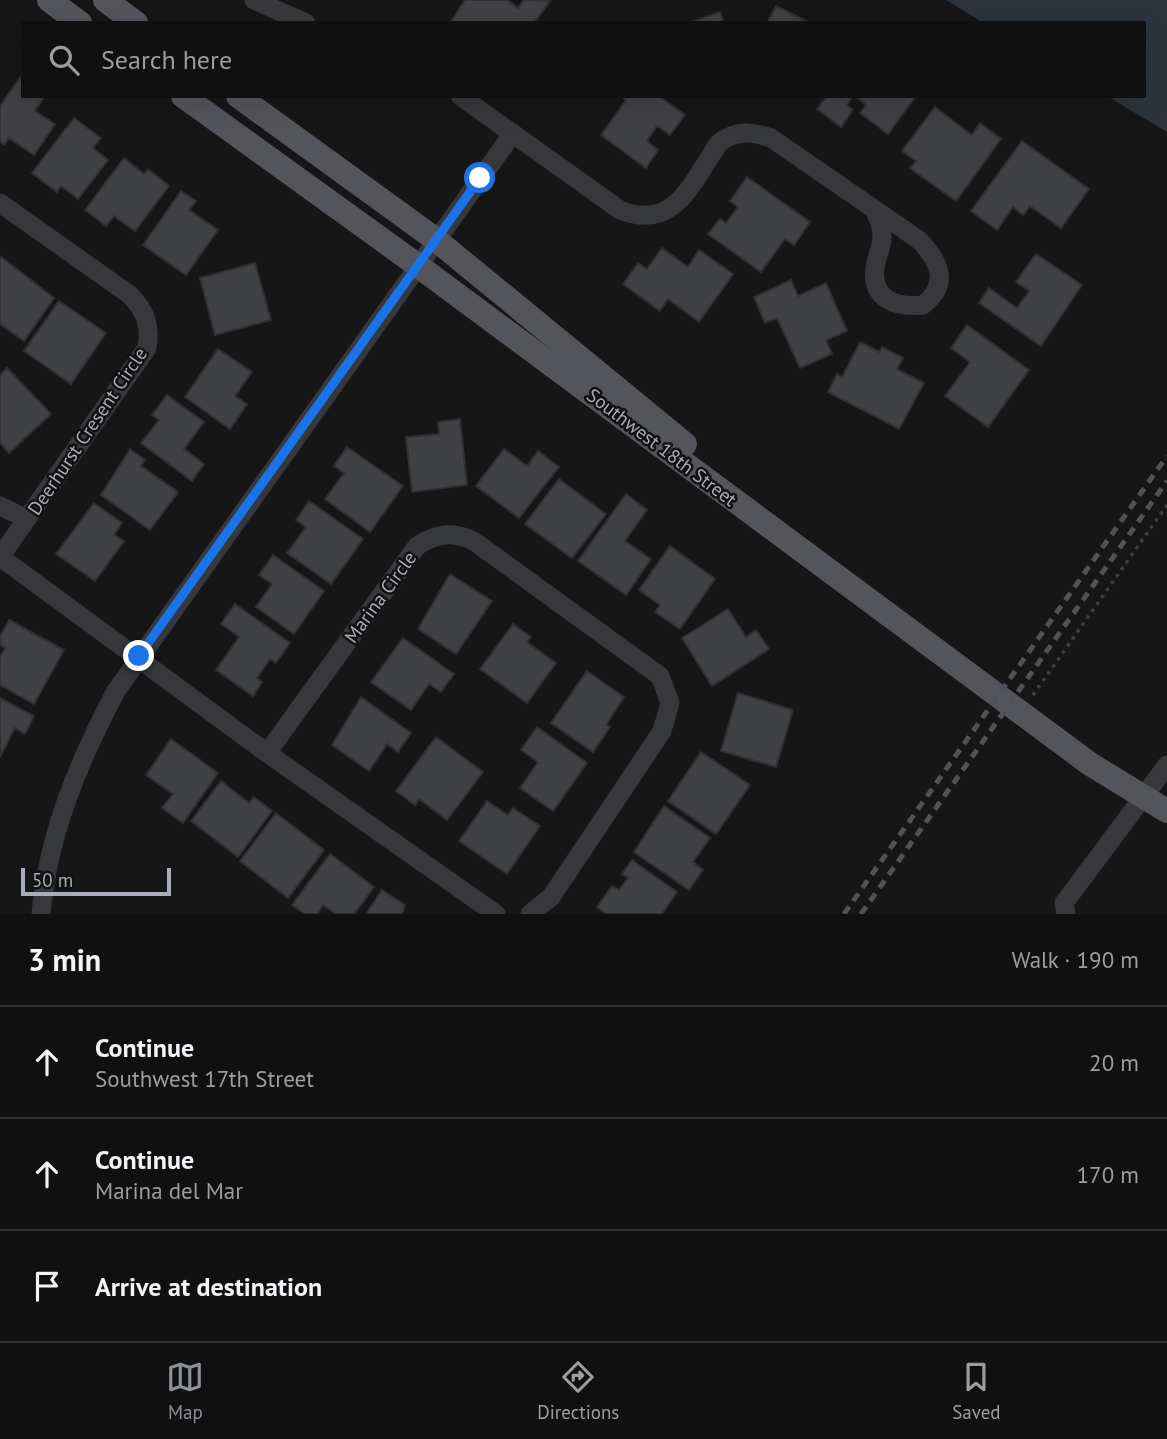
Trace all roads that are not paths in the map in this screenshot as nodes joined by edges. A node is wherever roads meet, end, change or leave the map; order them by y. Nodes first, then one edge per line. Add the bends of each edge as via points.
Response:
1 (49, 0) edge
2 (105, 0) edge
3 (254, 0) edge
4 (77, 21) edge
5 (133, 21) edge
6 (301, 21) edge
7 (186, 98) edge
8 (241, 98) edge
9 (463, 98) edge
10 (513, 133) junction
11 (0, 202) edge
12 (876, 213) junction
13 (435, 239) junction
14 (417, 265) junction
15 (0, 506) edge
16 (27, 519) junction
17 (0, 557) edge
18 (139, 656) junction
19 (267, 753) junction
20 (1167, 765) edge
21 (1144, 795) junction
22 (1167, 811) edge
23 (41, 914) edge
24 (496, 914) edge
25 (530, 914) edge
26 (1066, 914) edge

1 - 4 main road
2 - 5 main road
3 - 6 street
7 - 14 main road, Southwest 18th Street
8 - 13 main road, Southwest 18th Street
9 - 10 street
10 - 12 street via 620,211 640,218 661,215 677,203 719,144 741,132 771,138
10 - 13 street
11 - 16 street, Deerhurst Cresent Circle via 130,295 144,313 149,334 147,348
12 - 12 street via 883,238 875,266 881,296 894,304 923,305 939,288 939,267 919,240
13 - 14 street
13 - 21 main road, Southwest 18th Street via 667,430 1096,749
14 - 18 street
14 - 21 main road, Southwest 18th Street via 1090,764
15 - 16 street
16 - 17 street, Deerhurst Cresent Circle
17 - 18 street
18 - 19 street
18 - 23 street via 116,691 74,777 56,832
19 - 24 street
19 - 25 street, Marina Circle via 417,545 444,534 475,542 660,676 670,703 669,718 655,742 551,897
20 - 21 street
21 - 22 main road, Southwest 18th Street
21 - 26 street via 1064,903

